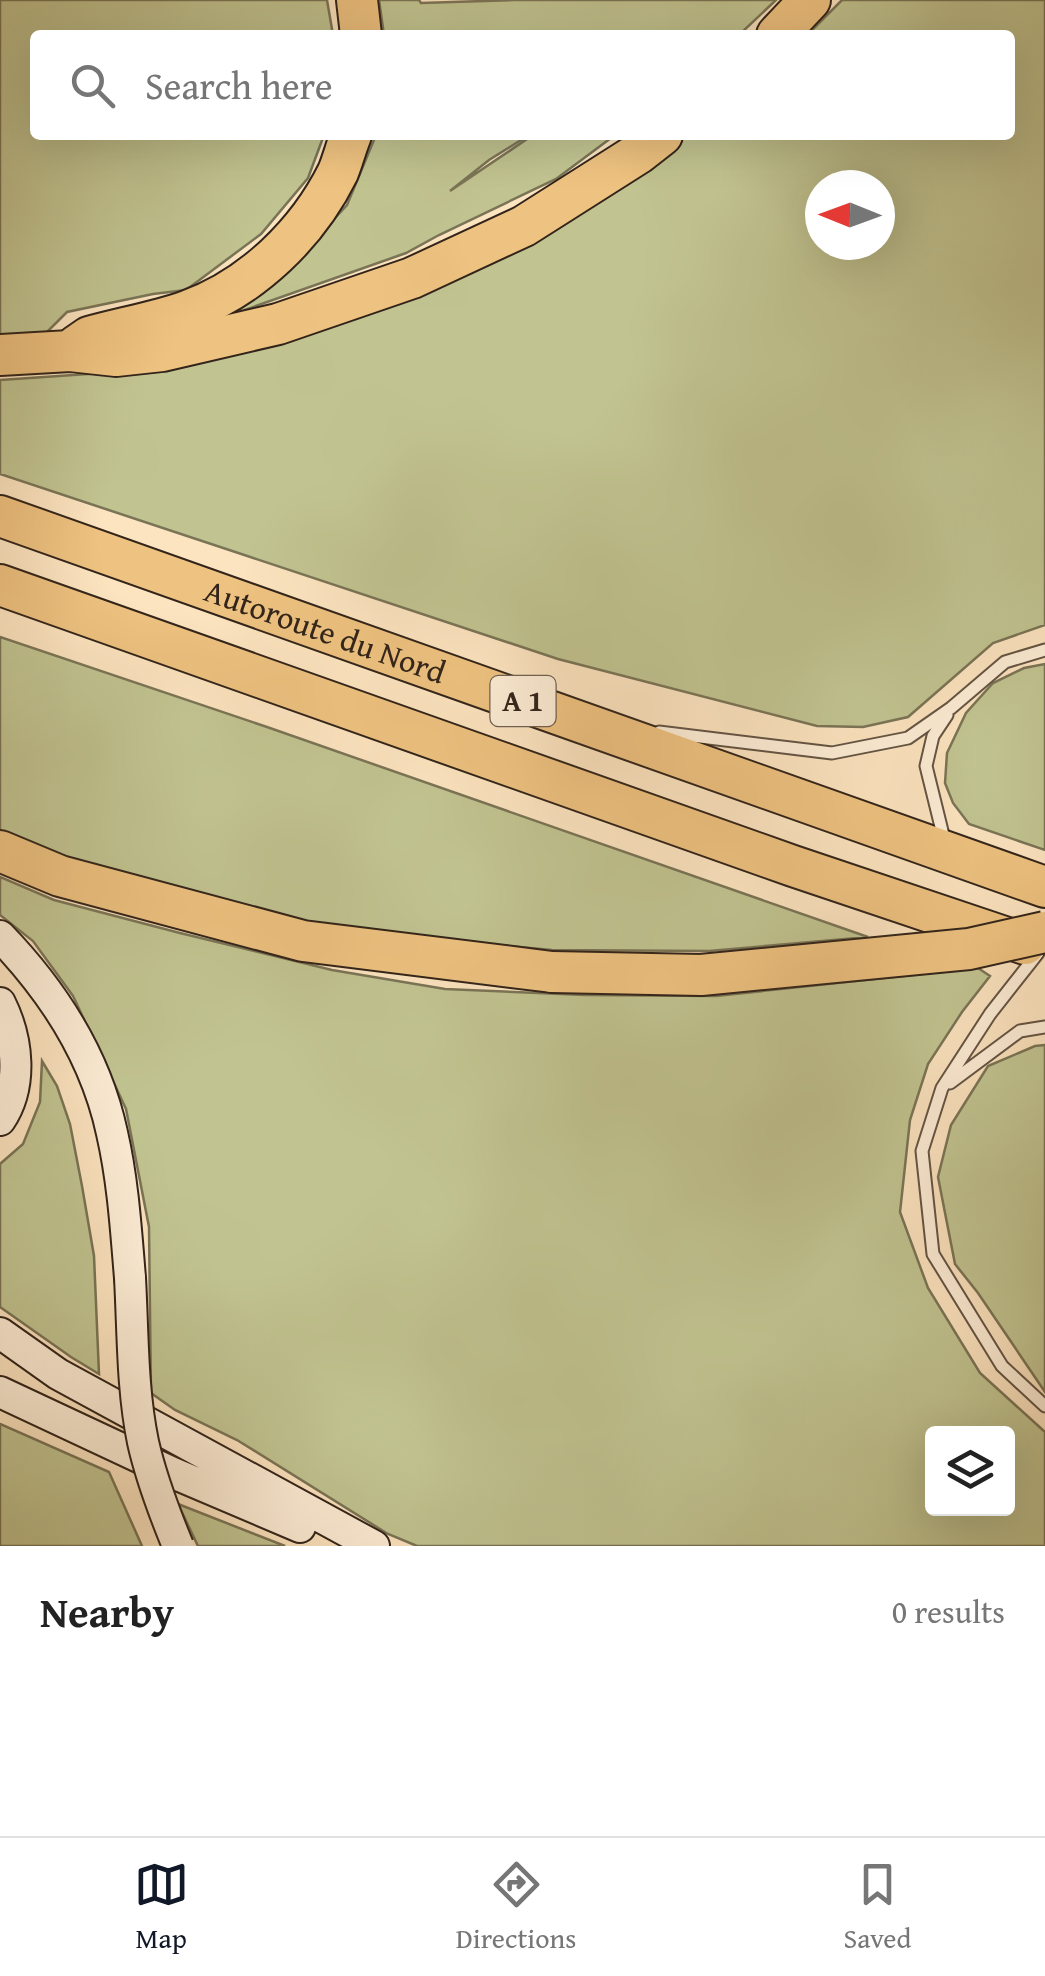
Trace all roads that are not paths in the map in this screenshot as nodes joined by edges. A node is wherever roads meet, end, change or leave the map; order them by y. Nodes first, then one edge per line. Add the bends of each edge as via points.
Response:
1 (357, 0) edge
2 (810, 0) edge
3 (360, 30) edge
4 (783, 30) edge
5 (348, 140) edge
6 (656, 140) edge
7 (70, 351) junction
8 (0, 355) edge
9 (0, 516) edge
10 (0, 585) edge
11 (1045, 650) edge
12 (952, 708) junction
13 (590, 724) junction
14 (0, 851) edge
15 (948, 853) junction
16 (1045, 887) edge
17 (0, 936) edge
18 (1044, 944) edge
19 (0, 1004) edge
20 (1045, 1027) edge
21 (942, 1088) junction
22 (0, 1120) edge
23 (0, 1333) edge
24 (0, 1392) edge
25 (1045, 1406) edge
26 (178, 1546) edge
27 (345, 1546) edge
28 (374, 1546) edge

1 - 3 highway
2 - 4 highway
5 - 7 highway via 308,221 264,266 188,311 89,337
6 - 7 highway via 524,226 412,278 278,324 162,351
7 - 8 highway
9 - 13 highway, Autoroute du Nord / A 1
10 - 18 highway, Autoroute du Nord / A 1 via 793,866
11 - 12 lane via 1005,662
12 - 13 lane via 908,738 832,752
12 - 15 lane via 933,736 926,766
13 - 15 highway, Autoroute du Nord / A 1
14 - 18 highway, bridge via 60,876 303,941 552,972 701,975
15 - 16 highway, Autoroute du Nord / A 1
17 - 26 main road, bridge via 62,1012 112,1129 143,1440
18 - 21 lane
19 - 22 main road via 16,1060
20 - 21 lane via 1020,1030
21 - 25 lane via 922,1151 933,1254 1002,1366
23 - 28 main road via 58,1374
24 - 27 main road

